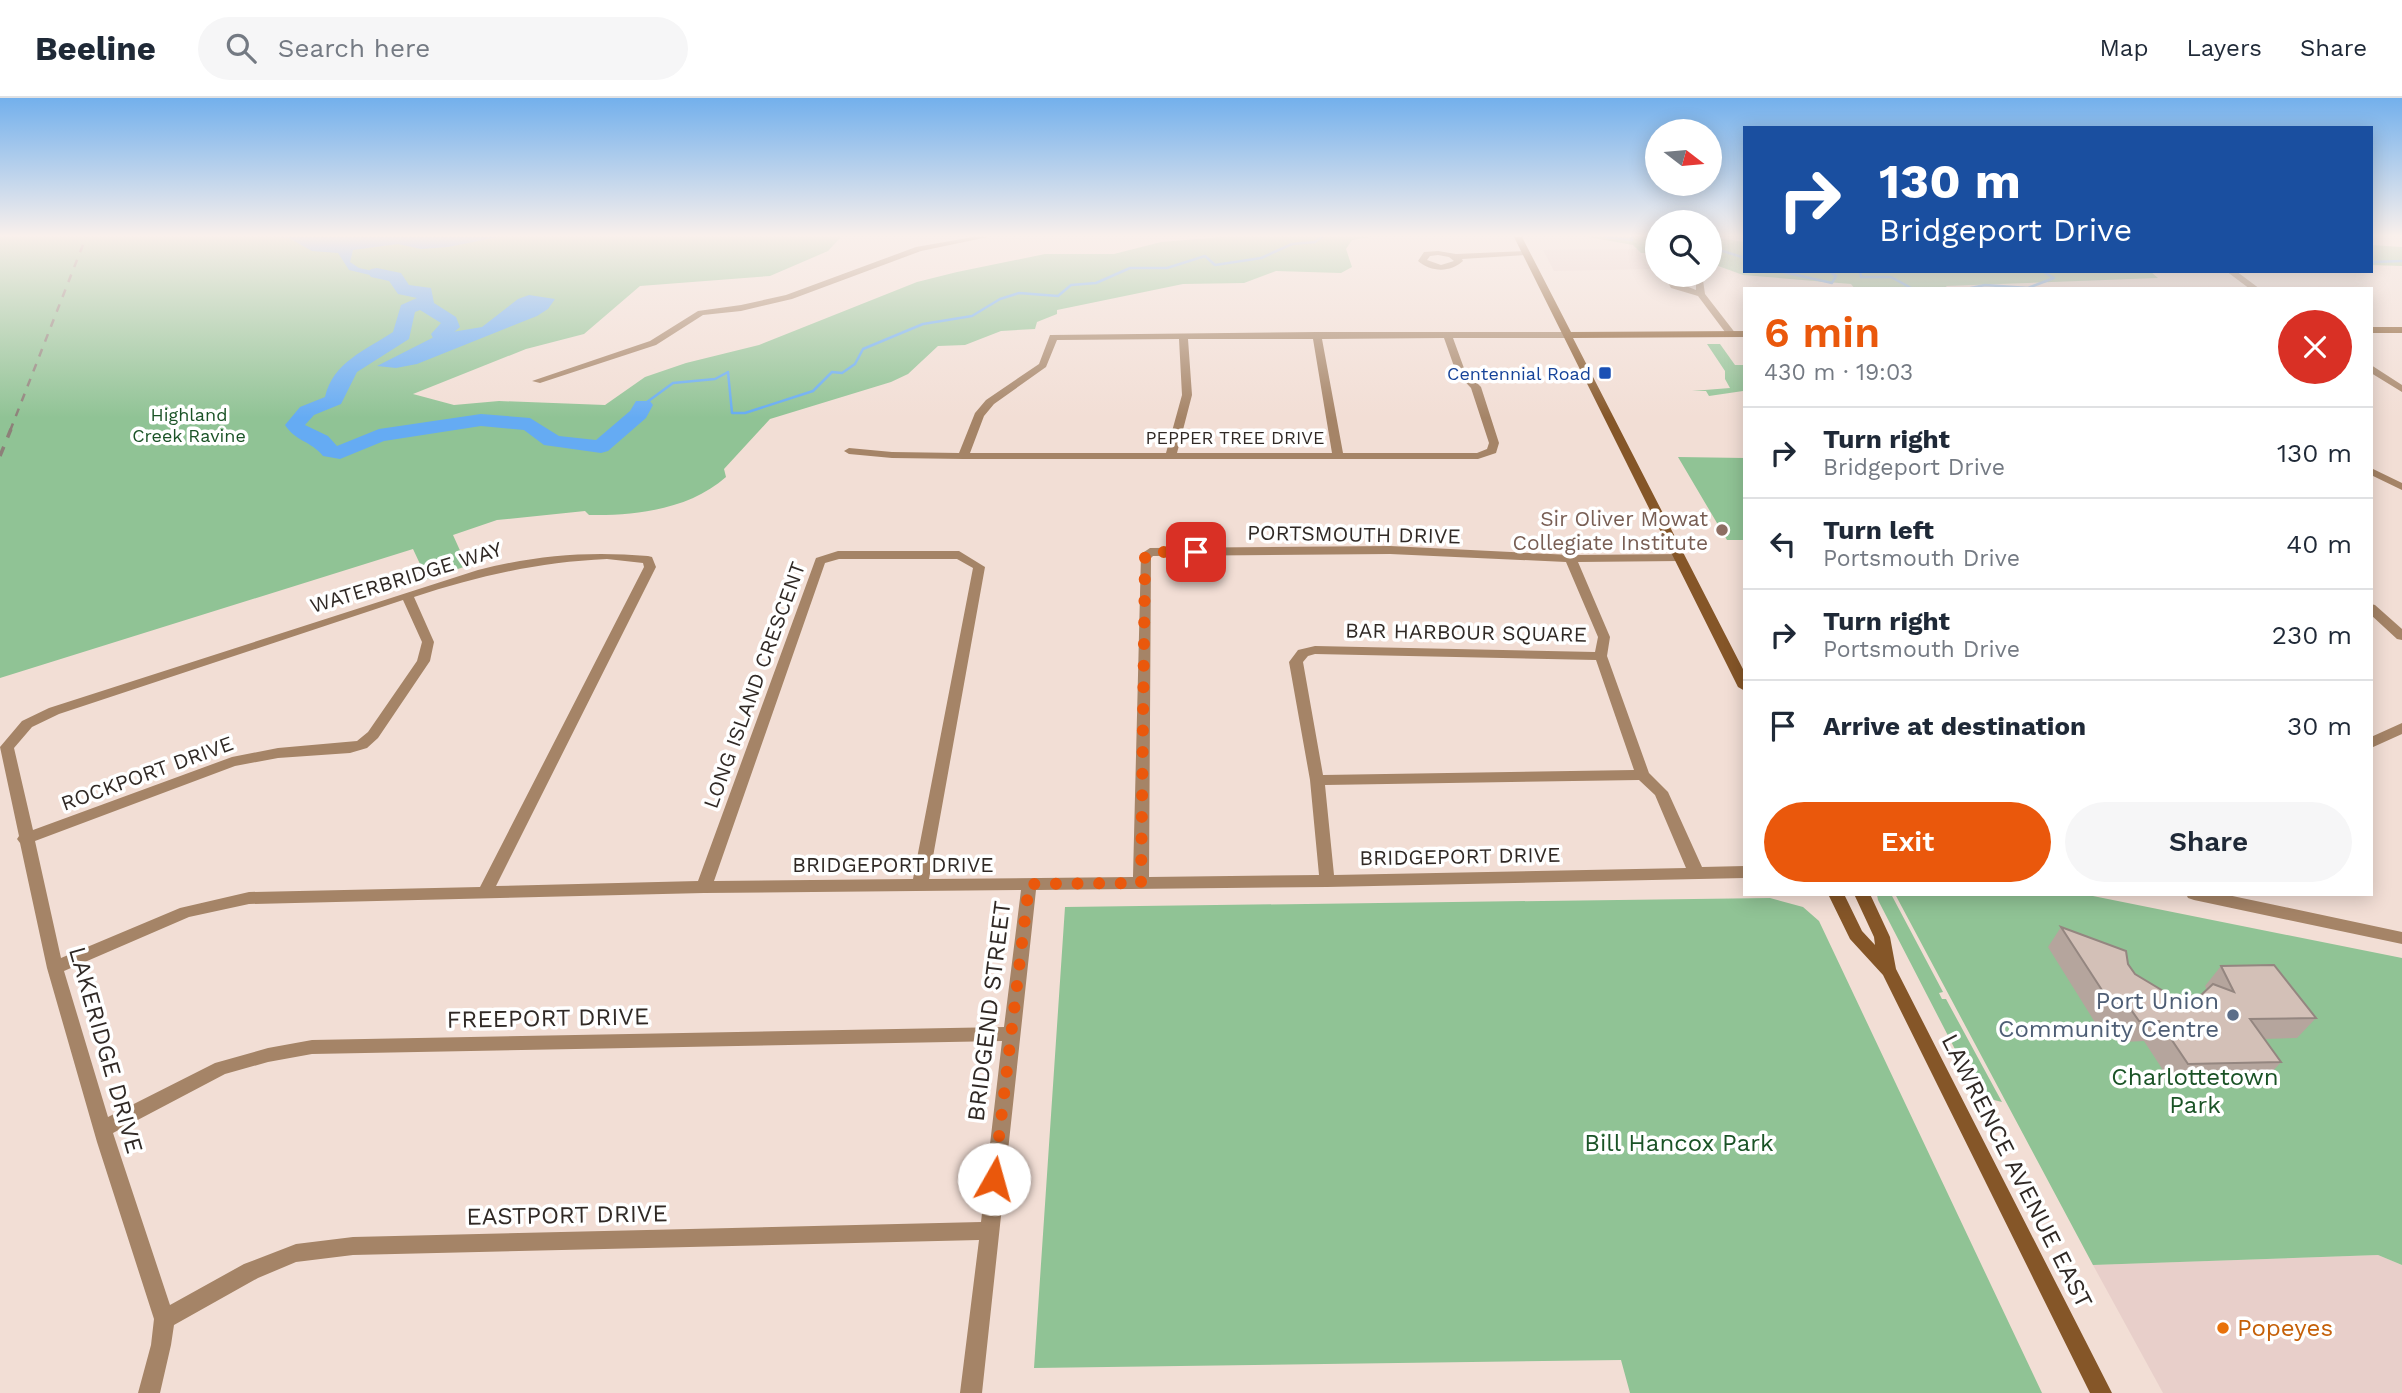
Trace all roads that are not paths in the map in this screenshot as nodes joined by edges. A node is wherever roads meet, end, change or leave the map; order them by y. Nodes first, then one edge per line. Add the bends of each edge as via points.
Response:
1 (787, 297) edge
2 (1549, 297) edge
3 (1704, 297) edge
4 (2373, 330) edge
5 (2402, 330) edge
6 (1731, 334) junction
7 (1743, 334) edge
8 (1317, 335) junction
9 (1447, 335) junction
10 (1569, 335) junction
11 (1183, 336) junction
12 (2373, 369) edge
13 (537, 380) dead end
14 (2402, 389) edge
15 (849, 451) dead end
16 (1338, 454) junction
17 (1171, 455) junction
18 (963, 456) junction
19 (2373, 472) edge
20 (2402, 487) edge
21 (1680, 557) junction
22 (1571, 559) junction
23 (407, 596) junction
24 (2373, 610) edge
25 (2385, 620) junction
26 (2402, 620) edge
27 (2402, 636) edge
28 (1601, 656) junction
29 (1743, 683) edge
30 (27, 724) joint
31 (2402, 728) edge
32 (2373, 742) edge
33 (1643, 775) junction
34 (1317, 780) junction
35 (25, 839) junction
36 (1696, 872) junction
37 (1743, 872) edge
38 (1327, 881) junction
39 (1141, 883) junction
40 (1029, 884) junction
41 (920, 885) junction
42 (704, 887) junction
43 (484, 894) junction
44 (1837, 896) edge
45 (1863, 896) edge
46 (2203, 896) edge
47 (2402, 938) edge
48 (55, 968) junction
49 (1889, 971) junction
50 (1012, 1034) junction
51 (102, 1129) junction
52 (988, 1231) junction
53 (164, 1320) junction
54 (149, 1393) edge
55 (971, 1393) edge
56 (2101, 1393) edge

1 - 13 street via 701,313 653,344
2 - 10 main road
3 - 6 street
4 - 5 main road
6 - 7 main road
6 - 10 main road
8 - 9 street
8 - 11 street
8 - 16 street
9 - 10 street
9 - 16 street, PEPPER TREE DRIVE via 1461,372 1476,387 1494,443 1492,452 1478,456
10 - 21 main road
11 - 17 street via 1187,395
11 - 18 street via 1053,337 1043,365 979,415
12 - 14 street
15 - 18 street, PEPPER TREE DRIVE
16 - 17 street, PEPPER TREE DRIVE
17 - 18 street, PEPPER TREE DRIVE
19 - 20 street
21 - 22 street, PORTSMOUTH DRIVE
21 - 29 main road
22 - 28 street via 1604,637
22 - 39 street, PORTSMOUTH DRIVE via 1390,551 1150,552 1145,557
23 - 30 street, WATERBRIDGE WAY via 54,711
23 - 35 street, ROCKPORT DRIVE via 428,642 423,661 362,745 232,762
23 - 43 street, WATERBRIDGE WAY via 466,576 551,559 631,557 648,560 650,567
24 - 25 street
25 - 26 street
25 - 27 street
28 - 33 street, BAR HARBOUR SQUARE
28 - 34 street, BAR HARBOUR SQUARE via 1389,650 1303,653 1296,662
30 - 35 street, LAKERIDGE DRIVE via 7,747
31 - 32 street
33 - 34 street
33 - 36 street via 1661,792
34 - 38 street, BAR HARBOUR SQUARE
35 - 48 street, LAKERIDGE DRIVE
36 - 37 street, BRIDGEPORT DRIVE
36 - 38 street, BRIDGEPORT DRIVE
38 - 39 street, BRIDGEPORT DRIVE
39 - 40 street, BRIDGEPORT DRIVE
40 - 41 street, BRIDGEPORT DRIVE
40 - 50 street, BRIDGEND STREET
41 - 42 street, BRIDGEPORT DRIVE
41 - 42 street, LONG ISLAND CRESCENT via 979,567 959,555 838,555 820,561
42 - 43 street, BRIDGEPORT DRIVE
43 - 48 street, BRIDGEPORT DRIVE via 222,902 186,912
44 - 49 main road, LAWRENCE AVENUE EAST via 1856,935
45 - 49 main road, LAWRENCE AVENUE EAST via 1882,937
46 - 47 street
48 - 51 street, LAKERIDGE DRIVE
49 - 56 main road, LAWRENCE AVENUE EAST
50 - 51 street, FREEPORT DRIVE via 312,1047 221,1068
50 - 52 street, BRIDGEND STREET
51 - 53 street, LAKERIDGE DRIVE
52 - 53 street, EASTPORT DRIVE via 353,1246 285,1258 251,1271
52 - 55 street, BRIDGEND STREET
53 - 54 street, LAKERIDGE DRIVE

